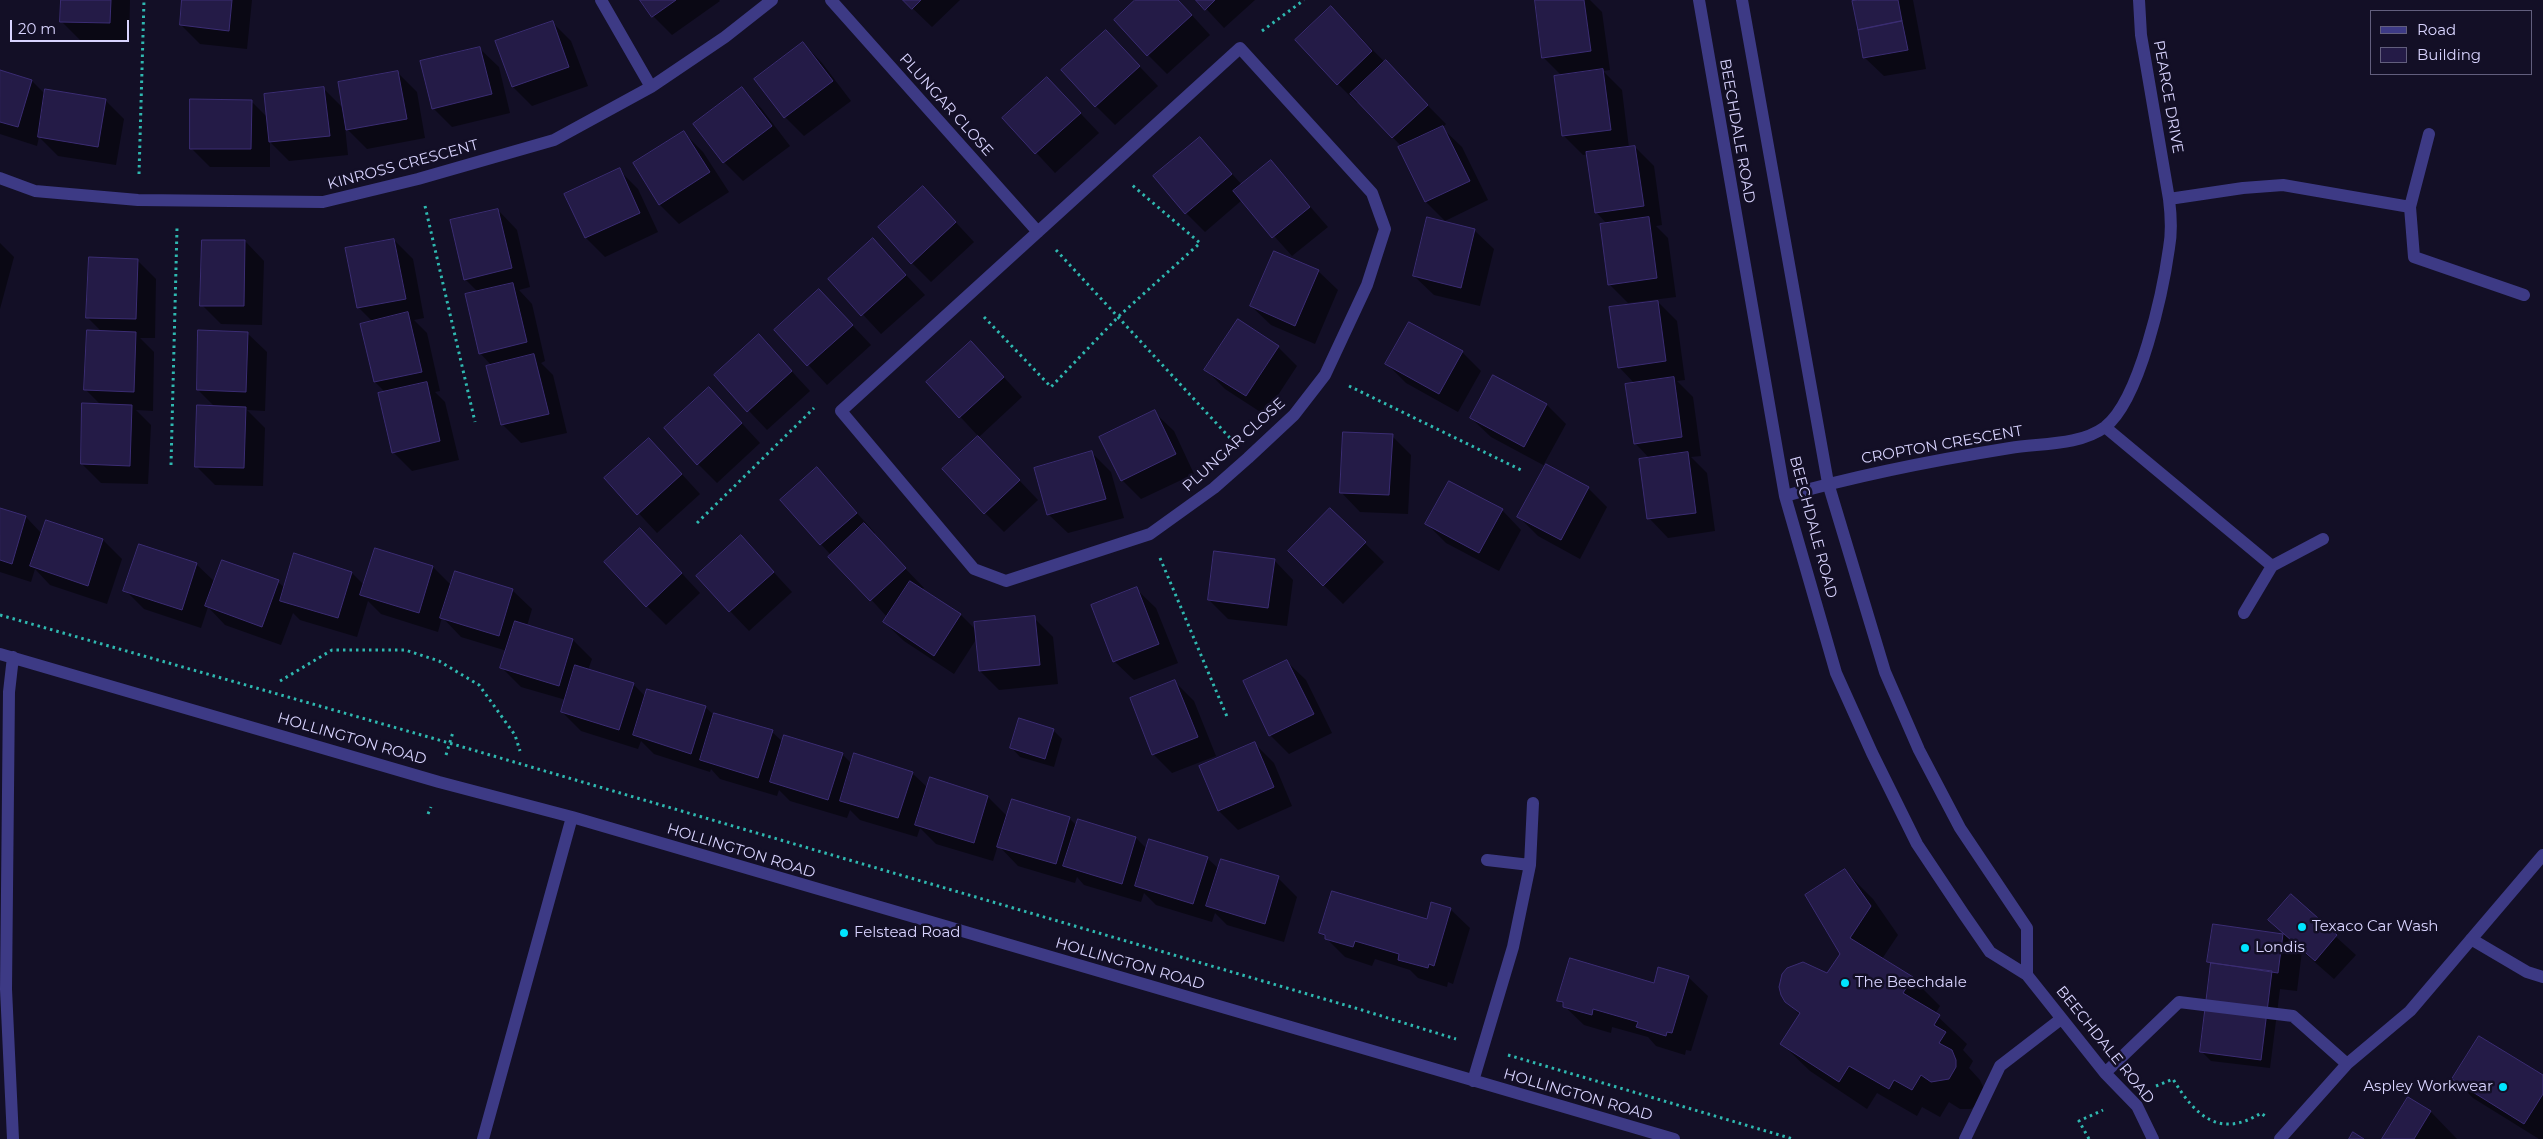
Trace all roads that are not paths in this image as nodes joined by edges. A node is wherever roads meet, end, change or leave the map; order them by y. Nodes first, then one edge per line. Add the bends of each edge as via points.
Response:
1 (601, 0) edge
2 (772, 0) edge
3 (831, 0) edge
4 (1698, 0) edge
5 (1742, 0) edge
6 (2139, 0) edge
7 (651, 87) junction
8 (2429, 134) dead end
9 (0, 178) edge
10 (2169, 199) junction
11 (2410, 207) junction
12 (1038, 232) junction
13 (2524, 295) dead end
14 (2105, 427) junction
15 (1828, 483) junction
16 (1785, 496) junction
17 (2323, 538) dead end
18 (2272, 566) junction
19 (2244, 613) dead end
20 (6, 656) edge
21 (1533, 803) dead end
22 (572, 817) junction
23 (2543, 855) edge
24 (1487, 860) dead end
25 (1530, 865) junction
26 (2471, 939) junction
27 (2027, 974) junction
28 (2543, 977) edge
29 (3, 988) edge
30 (2061, 1019) junction
31 (2347, 1064) junction
32 (2105, 1073) junction
33 (1473, 1081) junction
34 (14, 1139) edge
35 (483, 1139) edge
36 (1674, 1139) edge
37 (1965, 1139) edge
38 (2153, 1139) edge
39 (2280, 1139) edge

1 - 7 street
2 - 7 street, KINROSS CRESCENT via 725,37
3 - 12 street, PLUNGAR CLOSE
4 - 16 street, BEECHDALE ROAD
5 - 15 street, BEECHDALE ROAD
6 - 10 street, PEARCE DRIVE via 2141,35
7 - 9 street, KINROSS CRESCENT via 554,140 323,202 138,200 35,191
8 - 11 street
10 - 11 street via 2283,185
10 - 14 street, CROPTON CRESCENT via 2170,247 2155,320 2122,407
11 - 13 street via 2414,257
12 - 12 street, PLUNGAR CLOSE via 841,411 974,569 1006,581 1150,534 1214,488 1248,458 1294,415 1326,375 1367,285 1384,229 1372,193 1240,48
14 - 15 street, CROPTON CRESCENT via 2071,440 2011,448
14 - 18 street
15 - 16 street, CROPTON CRESCENT
15 - 27 street, BEECHDALE ROAD via 1885,672 1960,828 2027,928
16 - 27 street, BEECHDALE ROAD via 1836,672 1917,844 1990,952
17 - 18 street
18 - 19 street
20 - 22 street, HOLLINGTON ROAD via 439,782
20 - 29 street via 9,692
21 - 25 street
22 - 33 street, HOLLINGTON ROAD
22 - 35 street
23 - 26 street
24 - 25 street
25 - 33 street via 1513,947
26 - 28 street via 2527,972
26 - 31 street via 2410,1011
27 - 30 street, BEECHDALE ROAD
29 - 34 street
30 - 32 street, BEECHDALE ROAD
30 - 37 street via 2000,1066
31 - 32 street via 2293,1016 2179,1002
31 - 39 street
32 - 38 street, BEECHDALE ROAD via 2137,1106
33 - 36 street, HOLLINGTON ROAD

